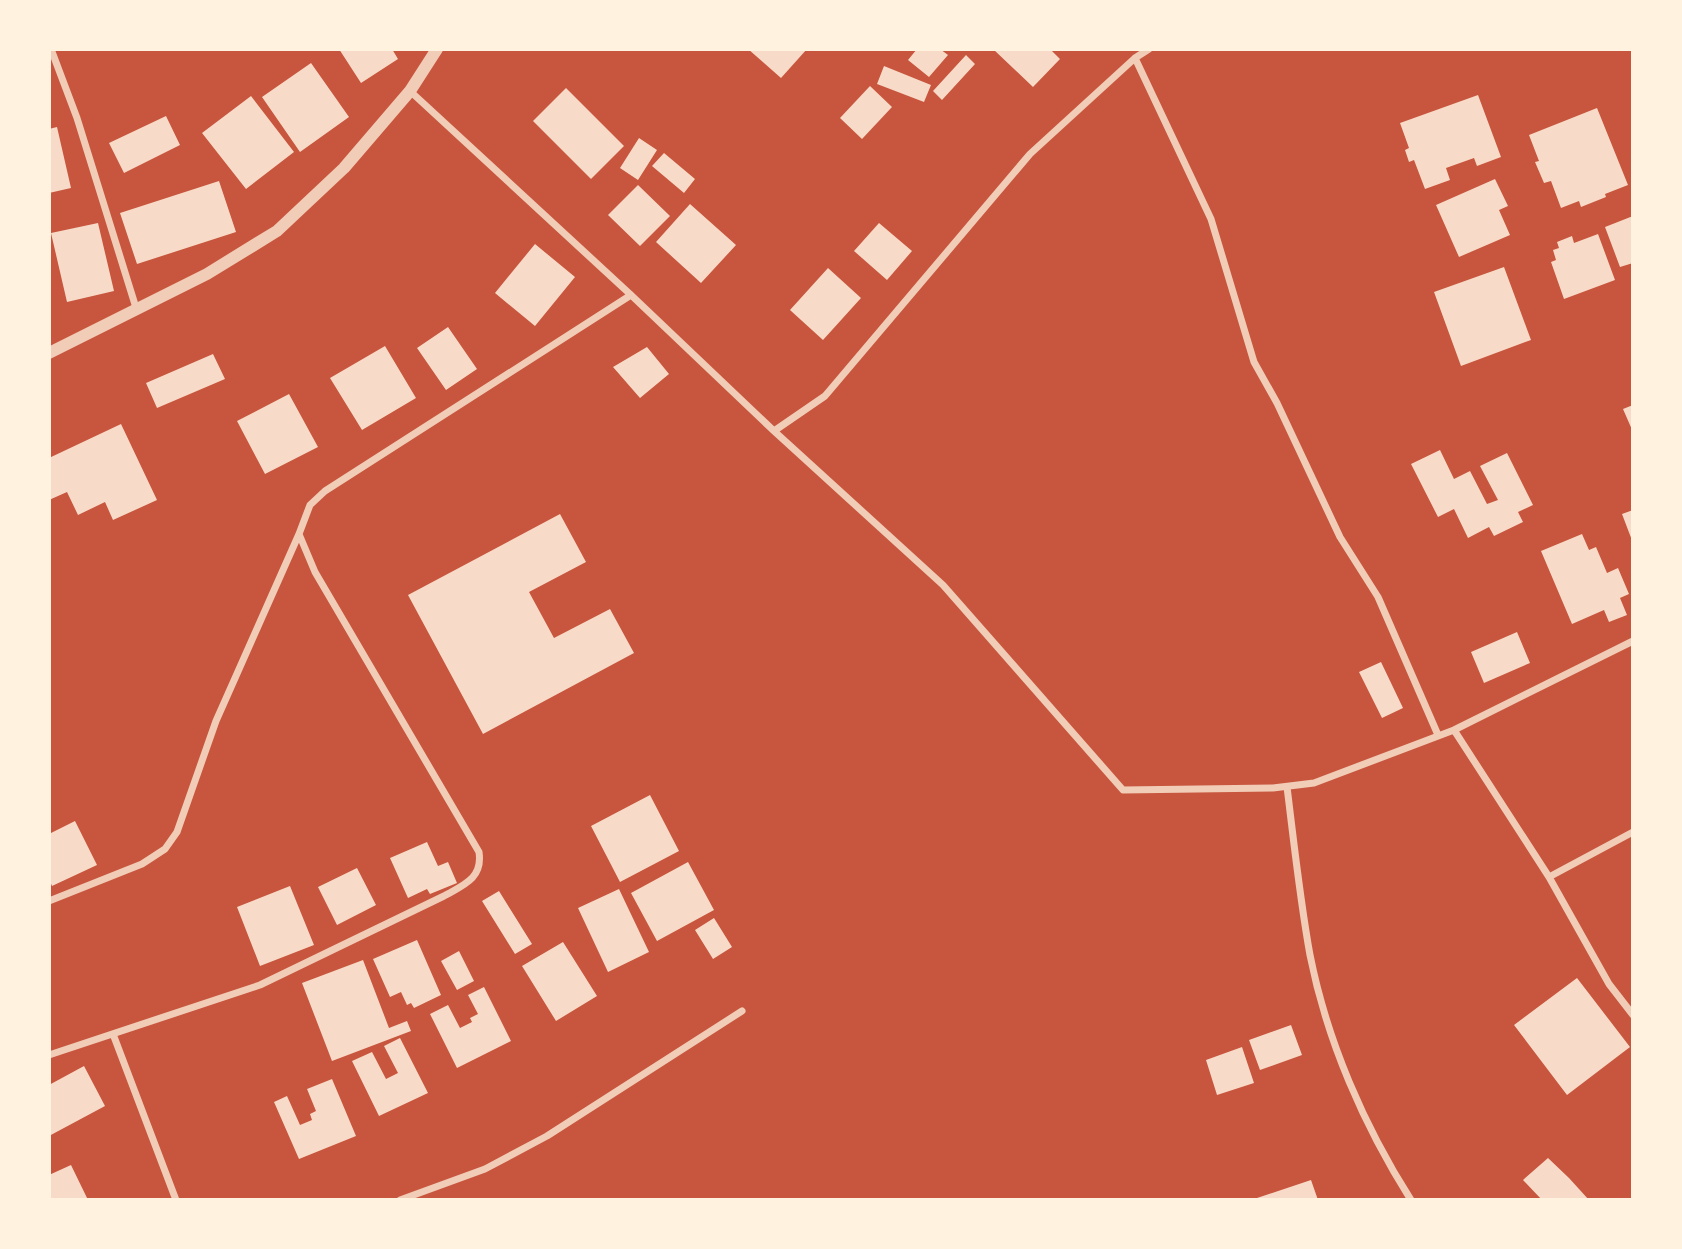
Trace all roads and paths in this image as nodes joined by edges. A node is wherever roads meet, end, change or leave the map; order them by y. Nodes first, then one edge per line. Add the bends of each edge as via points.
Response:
1 (51, 49) edge
2 (437, 49) edge
3 (1149, 49) edge
4 (1135, 58) junction
5 (410, 91) junction
6 (631, 295) junction
7 (137, 311) junction
8 (49, 353) edge
9 (774, 431) junction
10 (299, 534) junction
11 (1633, 641) edge
12 (1454, 730) junction
13 (1438, 735) junction
14 (1287, 787) junction
15 (1633, 832) edge
16 (1549, 877) junction
17 (49, 901) edge
18 (742, 1012) dead end
19 (1633, 1015) edge
20 (113, 1034) junction
21 (49, 1055) edge
22 (176, 1200) edge
23 (400, 1200) edge
24 (1411, 1200) edge

1 - 7 street
2 - 5 street
3 - 4 street
4 - 9 street via 1030,154 825,396
4 - 13 street via 1211,219 1254,362 1340,537 1378,597
5 - 6 street
5 - 7 street via 344,168 277,231
6 - 9 street
6 - 10 street via 325,491 310,505
7 - 8 street
9 - 14 street via 943,585 1123,790
10 - 17 street via 216,721 177,832 165,849 142,864
10 - 20 street via 315,572 479,852 481,863 468,882 444,896 260,985
11 - 12 street
12 - 13 street
12 - 16 street
13 - 14 street via 1314,783
14 - 24 street via 1311,957 1335,1046 1392,1171
15 - 16 street
16 - 19 street via 1603,974
18 - 23 street via 547,1136 485,1169
20 - 21 street
20 - 22 street

